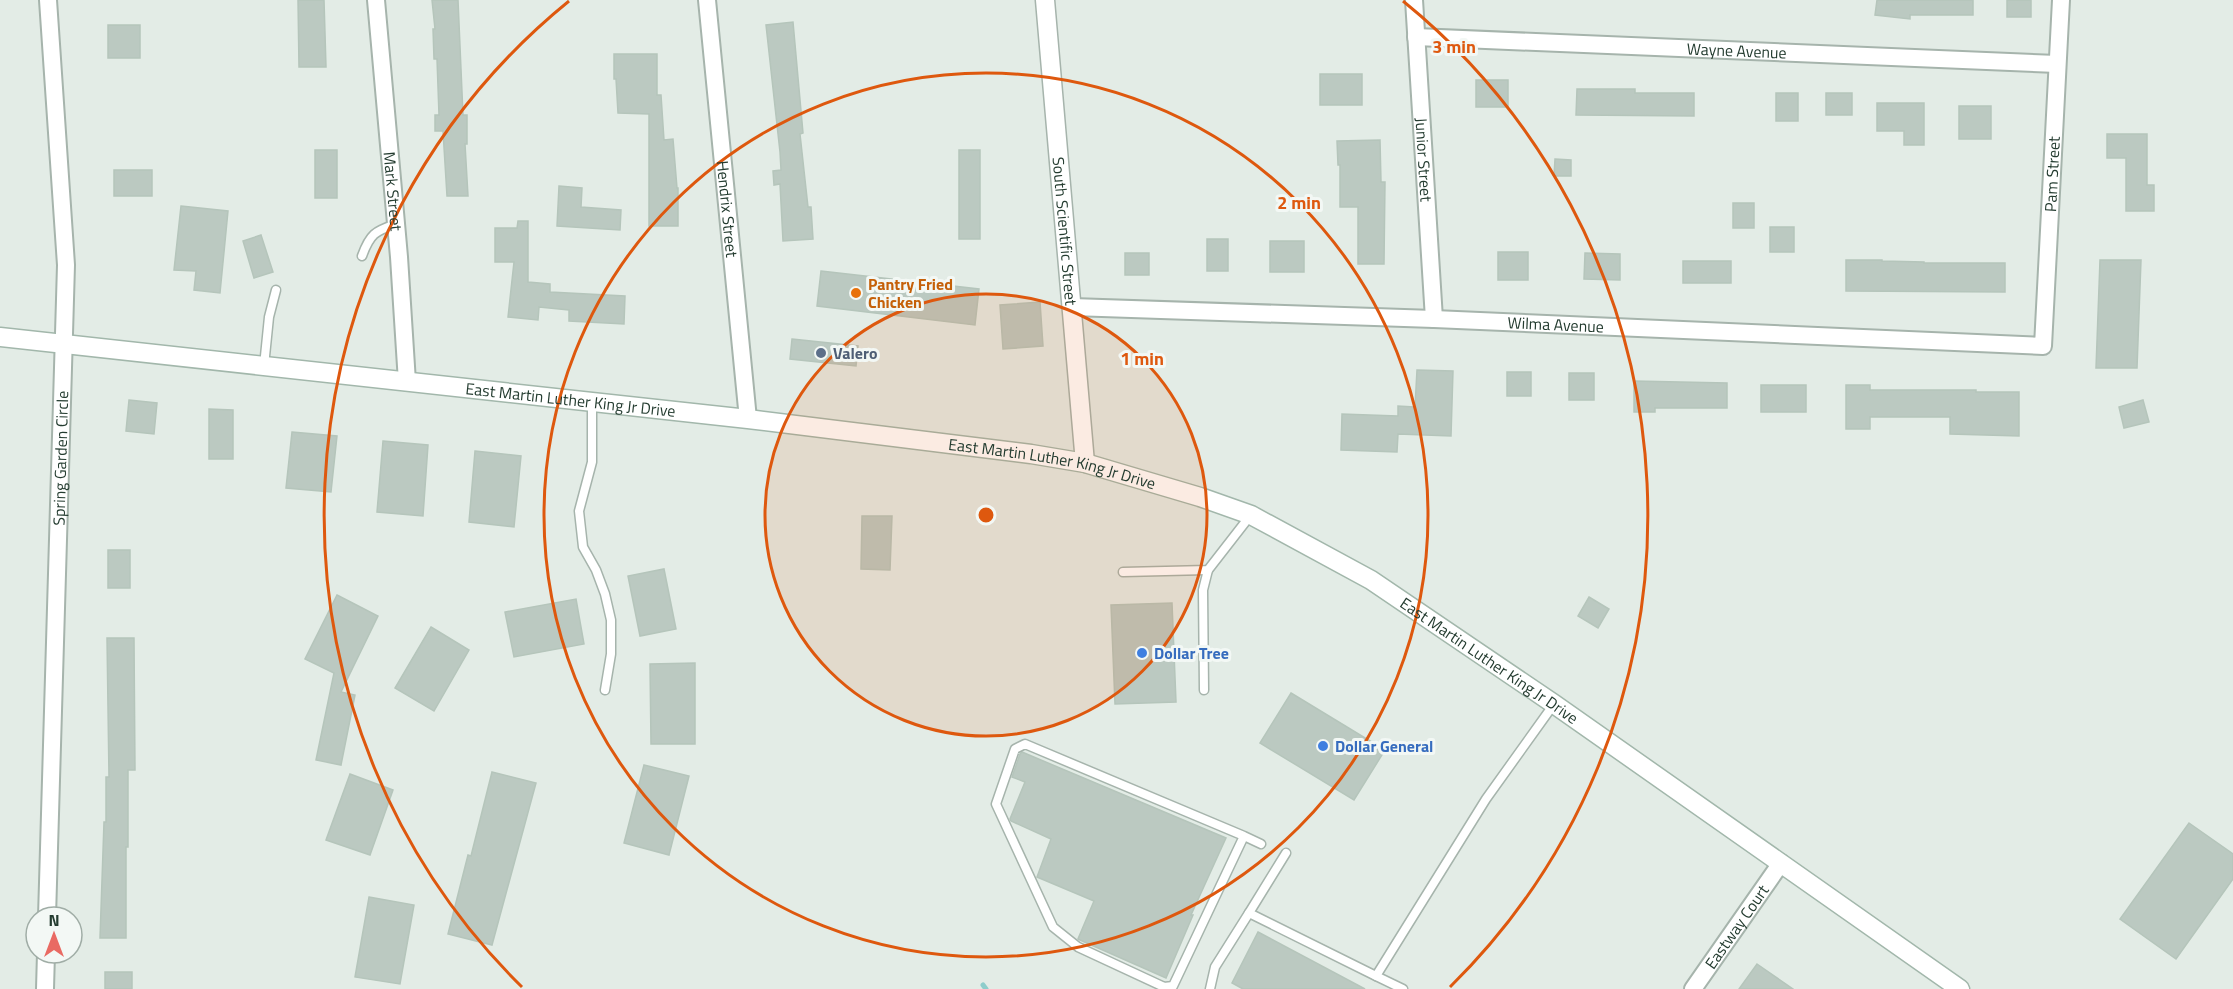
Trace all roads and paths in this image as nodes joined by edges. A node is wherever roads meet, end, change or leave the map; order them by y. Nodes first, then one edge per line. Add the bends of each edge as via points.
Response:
1 (48, 0) edge
2 (376, 0) edge
3 (707, 0) edge
4 (1045, 0) edge
5 (1413, 0) edge
6 (2061, 0) edge
7 (1416, 37) junction
8 (2057, 64) junction
9 (396, 224) junction
10 (362, 256) dead end
11 (276, 290) dead end
12 (1072, 307) junction
13 (1434, 319) junction
14 (0, 337) edge
15 (64, 344) junction
16 (2040, 346) joint
17 (264, 366) junction
18 (407, 382) junction
19 (592, 402) junction
20 (748, 419) junction
21 (1085, 463) junction
22 (1251, 515) junction
23 (1208, 570) junction
24 (1123, 572) dead end
25 (605, 690) dead end
26 (1204, 690) dead end
27 (1554, 704) junction
28 (1244, 836) junction
29 (1261, 843) dead end
30 (1286, 853) dead end
31 (1781, 863) junction
32 (47, 905) edge
33 (1249, 913) junction
34 (46, 965) edge
35 (1376, 976) junction
36 (45, 989) edge
37 (1210, 989) edge
38 (1403, 989) edge
39 (1693, 989) edge
40 (1960, 989) edge

1 - 15 street, Spring Garden Circle via 66,265
2 - 9 street, Mark Street
3 - 20 street, Hendrix Street
4 - 12 main road, South Scientific Street
5 - 7 street, Junior Street
6 - 8 street, Pam Street
7 - 8 street, Wayne Avenue
7 - 13 street, Junior Street
8 - 16 street, Pam Street
9 - 10 lane via 377,230
9 - 18 street, Mark Street
11 - 17 lane
12 - 13 street, Wilma Avenue
12 - 21 main road, South Scientific Street
13 - 16 street, Wilma Avenue
14 - 15 main road, East Martin Luther King Jr Drive
15 - 17 main road, East Martin Luther King Jr Drive
15 - 32 street, Spring Garden Circle
17 - 18 main road, East Martin Luther King Jr Drive
18 - 19 main road, East Martin Luther King Jr Drive
19 - 20 main road, East Martin Luther King Jr Drive
19 - 25 lane via 592,462 579,511 583,547 605,594 610,620
20 - 21 main road, East Martin Luther King Jr Drive
21 - 22 main road, East Martin Luther King Jr Drive
22 - 23 lane
22 - 27 main road, East Martin Luther King Jr Drive via 1371,580
23 - 24 lane
23 - 26 lane via 1203,590
27 - 31 main road, East Martin Luther King Jr Drive
27 - 35 lane via 1486,799
28 - 28 lane via 1024,744 1015,749 996,804 1053,927 1078,947 1164,987 1173,986
28 - 29 lane
30 - 33 lane
31 - 39 street, Eastway Court
31 - 40 main road, East Martin Luther King Jr Drive
33 - 35 lane
33 - 37 lane via 1215,967
34 - 36 street
35 - 38 lane

